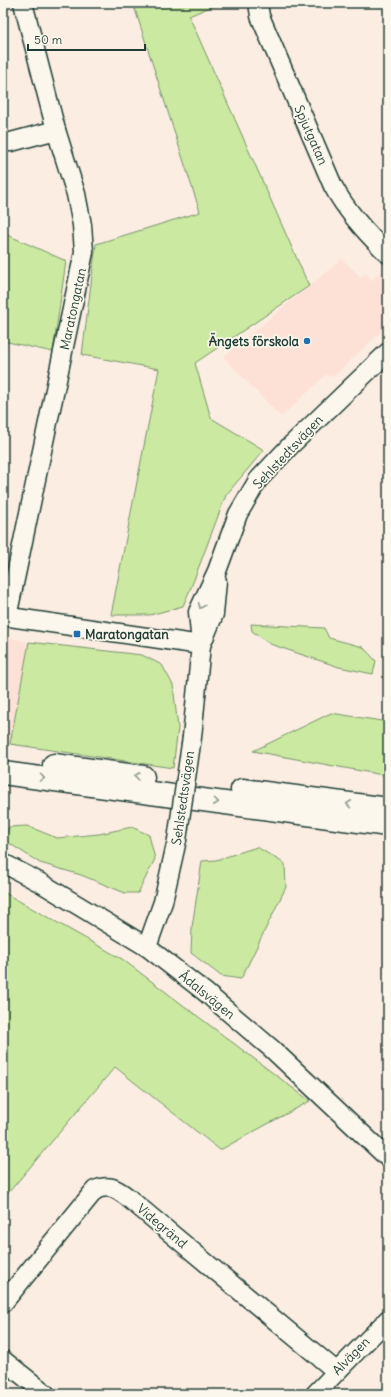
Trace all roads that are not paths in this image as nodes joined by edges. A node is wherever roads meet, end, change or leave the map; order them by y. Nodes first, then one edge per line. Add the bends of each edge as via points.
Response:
1 (23, 3) edge
2 (258, 3) edge
3 (56, 130) junction
4 (3, 142) edge
5 (388, 254) edge
6 (388, 352) edge
7 (5, 617) edge
8 (201, 645) junction
9 (3, 758) edge
10 (3, 773) edge
11 (388, 809) edge
12 (388, 825) edge
13 (3, 864) edge
14 (147, 947) junction
15 (388, 1158) edge
16 (3, 1303) edge
17 (388, 1319) edge
18 (3, 1360) edge
19 (336, 1371) junction
20 (46, 1394) edge
21 (315, 1394) edge

1 - 3 street, Maratongatan
2 - 5 street, Spjutgatan via 263,23 333,186 355,220
3 - 4 street
3 - 7 street, Maratongatan via 76,194 84,252
6 - 8 street, Sehlstedtsvägen via 258,480 238,514 217,571 198,612
7 - 8 street
8 - 14 street, Sehlstedtsvägen, bridge via 192,737 177,840 163,902
11 -> 9 highway
10 -> 12 highway
13 - 14 street, Ådalsvägen via 41,883
14 - 15 street, Ådalsvägen via 272,1049
16 - 19 street, Videgränd via 95,1190 110,1186 126,1196
17 - 19 street, Alvägen
18 - 20 street
19 - 21 street, Alvägen

